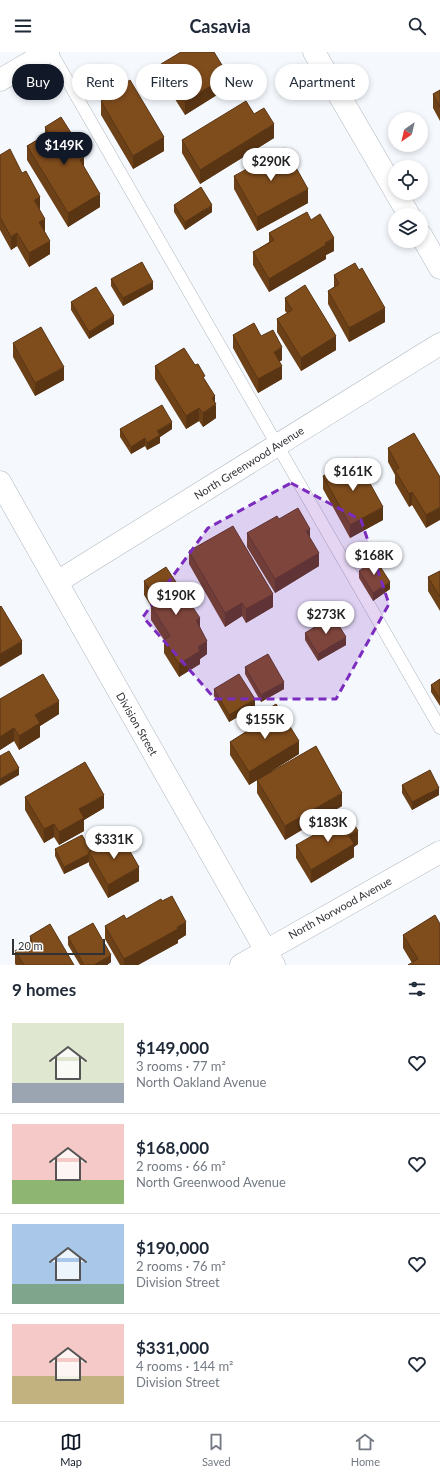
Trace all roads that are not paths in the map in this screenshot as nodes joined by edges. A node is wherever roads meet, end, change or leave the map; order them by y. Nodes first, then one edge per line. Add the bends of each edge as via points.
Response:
1 (48, 52) edge
2 (51, 52) edge
3 (314, 52) edge
4 (0, 80) edge
5 (388, 178) edge
6 (428, 248) edge
7 (440, 268) edge
8 (440, 344) edge
9 (277, 446) junction
10 (0, 482) edge
11 (57, 582) junction
12 (440, 728) edge
13 (440, 852) edge
14 (270, 958) edge
15 (241, 965) edge

1 - 4 street
2 - 9 lane
3 - 5 street
6 - 7 street
8 - 9 street, North Greenwood Avenue
9 - 11 street, North Greenwood Avenue
9 - 12 lane
10 - 11 street, Division Street
11 - 14 street, Division Street
13 - 14 street, North Norwood Avenue
14 - 15 street, North Norwood Avenue

